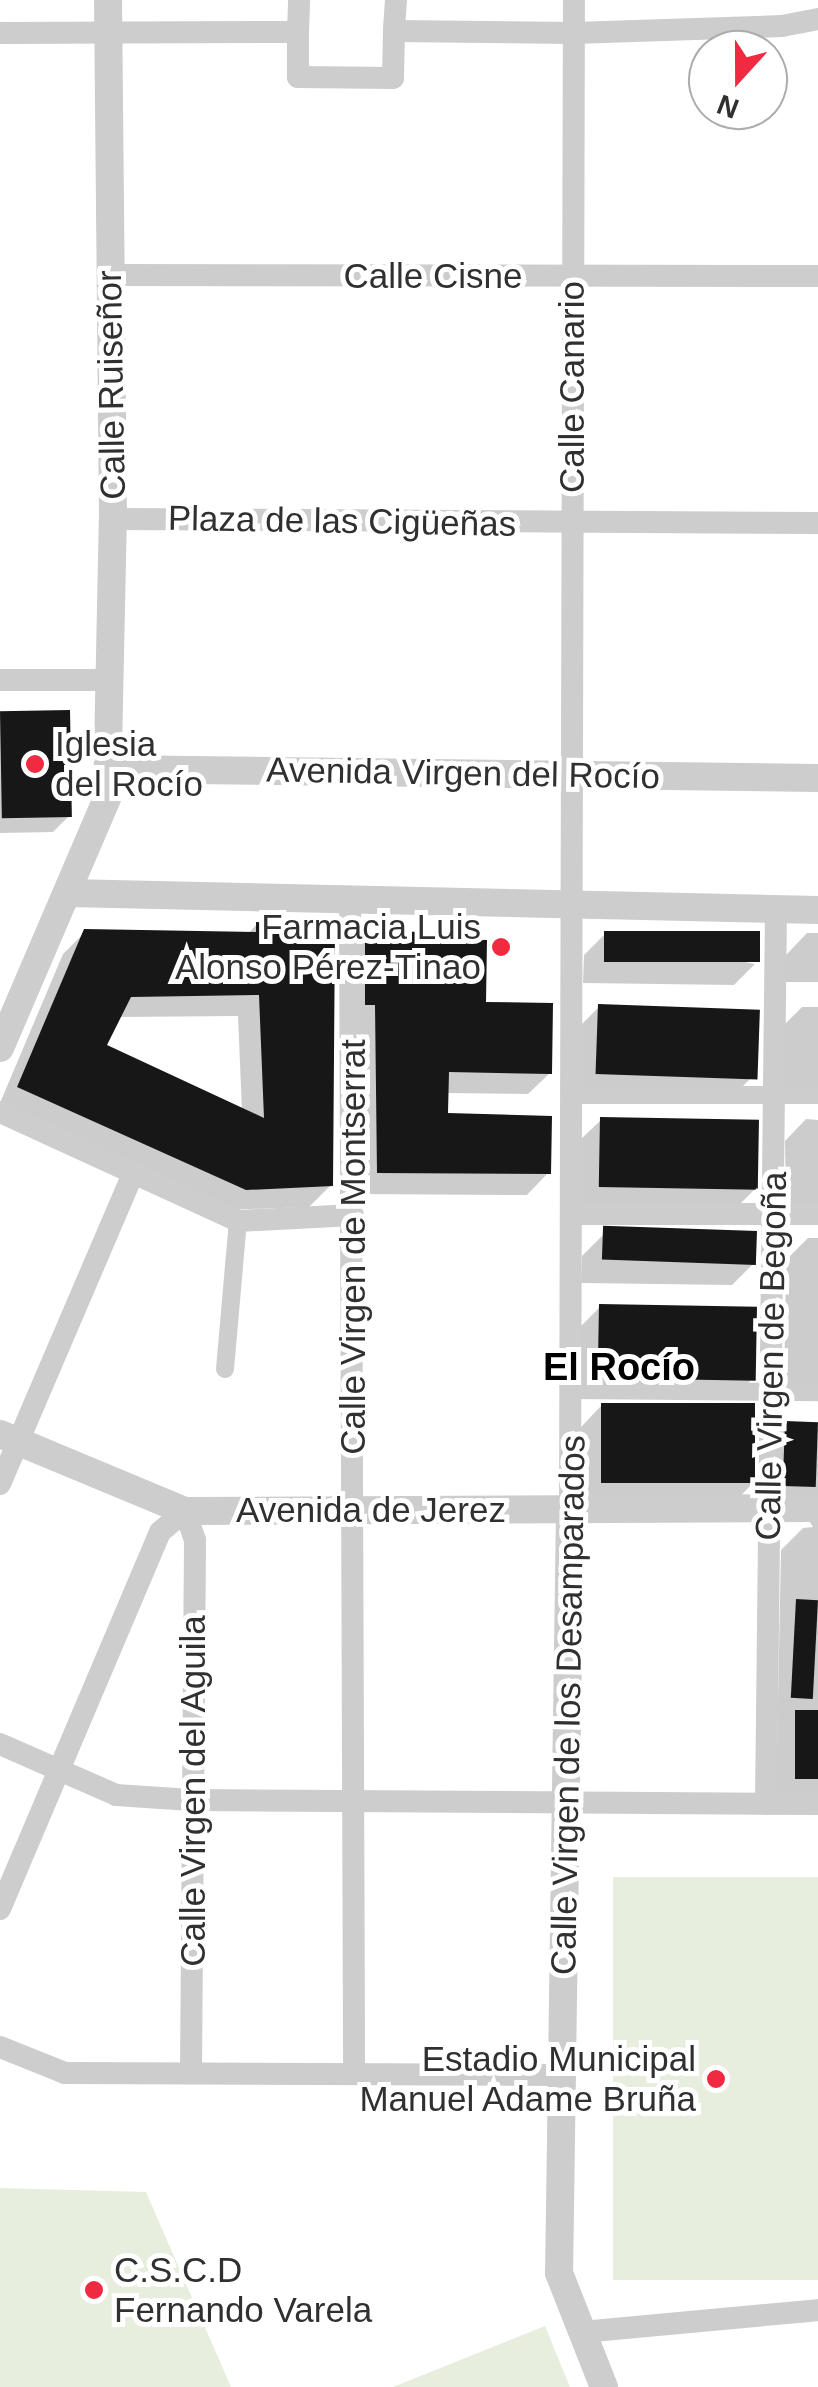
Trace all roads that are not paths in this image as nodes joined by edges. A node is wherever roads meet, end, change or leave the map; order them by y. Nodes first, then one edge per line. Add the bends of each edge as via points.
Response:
1 (108, 0) edge
2 (299, 0) edge
3 (396, 0) edge
4 (574, 0) edge
5 (818, 19) edge
6 (108, 30) junction
7 (394, 31) junction
8 (298, 32) junction
9 (574, 32) junction
10 (0, 33) edge
11 (109, 275) junction
12 (572, 276) junction
13 (818, 276) edge
14 (113, 519) junction
15 (572, 524) junction
16 (818, 524) edge
17 (0, 680) edge
18 (109, 680) junction
19 (109, 769) junction
20 (571, 775) junction
21 (818, 778) edge
22 (68, 893) junction
23 (350, 899) junction
24 (574, 904) junction
25 (776, 909) junction
26 (818, 910) edge
27 (0, 1048) edge
28 (574, 1095) junction
29 (818, 1095) edge
30 (774, 1096) junction
31 (0, 1112) edge
32 (133, 1174) junction
33 (574, 1214) junction
34 (773, 1214) junction
35 (818, 1214) edge
36 (353, 1215) junction
37 (238, 1221) junction
38 (225, 1368) dead end
39 (571, 1390) junction
40 (771, 1391) junction
41 (818, 1392) edge
42 (9, 1438) edge
43 (0, 1484) edge
44 (770, 1508) junction
45 (818, 1508) edge
46 (355, 1510) junction
47 (570, 1510) junction
48 (185, 1511) junction
49 (0, 1744) edge
50 (58, 1769) junction
51 (191, 1800) junction
52 (353, 1802) junction
53 (568, 1804) junction
54 (766, 1804) junction
55 (818, 1804) edge
56 (0, 1909) edge
57 (0, 2047) edge
58 (192, 2074) junction
59 (354, 2074) junction
60 (565, 2075) junction
61 (818, 2310) edge
62 (582, 2332) junction
63 (604, 2387) edge

1 - 6 street, Calle Ruiseñor
2 - 8 street
3 - 7 street
4 - 9 street, Calle Canario
5 - 9 street via 782,26
6 - 8 street
6 - 10 street
6 - 11 street, Calle Ruiseñor
7 - 8 street via 394,78 298,77
7 - 9 street
9 - 12 street, Calle Canario
11 - 12 street, Calle Cisne
11 - 14 street, Calle Ruiseñor
12 - 13 street, Calle Cisne
12 - 15 street, Calle Canario
14 - 15 street, Plaza de las Cigüeñas
14 - 18 street, Calle Ruiseñor
15 - 16 street, Plaza de las Cigüeñas
15 - 20 street, Calle Canario
17 - 18 street
18 - 19 street, Calle Ruiseñor
19 - 20 street, Avenida Virgen del Rocío
19 - 22 street, Calle Ruiseñor via 108,798
20 - 21 street, Avenida Virgen del Rocío
20 - 24 street, Calle Virgen de los Desamparados
22 - 23 street
22 - 27 street, Calle Ruiseñor
23 - 24 street
23 - 36 street, Calle Virgen de Montserrat
24 - 25 street
24 - 28 street, Calle Virgen de los Desamparados
25 - 26 street
25 - 30 street, Calle Virgen de Begoña
28 - 30 street
28 - 33 street, Calle Virgen de los Desamparados
29 - 30 street
30 - 34 street, Calle Virgen de Begoña
31 - 32 street
32 - 37 street
32 - 42 street
33 - 34 street
33 - 39 street, Calle Virgen de los Desamparados
34 - 35 street
34 - 40 street, Calle Virgen de Begoña
36 - 37 street
36 - 46 street, Calle Virgen de Montserrat
37 - 38 street
39 - 40 street
39 - 47 street, Calle Virgen de los Desamparados
40 - 41 street
40 - 44 street, Calle Virgen de Begoña
42 - 43 street
42 - 48 street, Avenida de Jerez
44 - 45 street, Avenida de Jerez
44 - 47 street, Avenida de Jerez
44 - 54 street, Calle Virgen de Begoña
46 - 47 street, Avenida de Jerez
46 - 48 street, Avenida de Jerez
46 - 52 street, Calle Virgen de Montserrat
47 - 53 street, Calle Virgen de los Desamparados
48 - 50 street via 160,1532
48 - 51 street, Calle Virgen del Aguila via 195,1540
49 - 50 street
50 - 51 street via 116,1794
50 - 56 street
51 - 52 street
51 - 58 street, Calle Virgen del Aguila
52 - 53 street
52 - 59 street, Calle Virgen de Montserrat
53 - 54 street
53 - 60 street, Calle Virgen de los Desamparados
54 - 55 street
57 - 58 street via 66,2073
58 - 59 street
59 - 60 street
60 - 62 street, Calle Virgen de los Desamparados via 559,2273
61 - 62 street
62 - 63 street, Calle Virgen de los Desamparados

